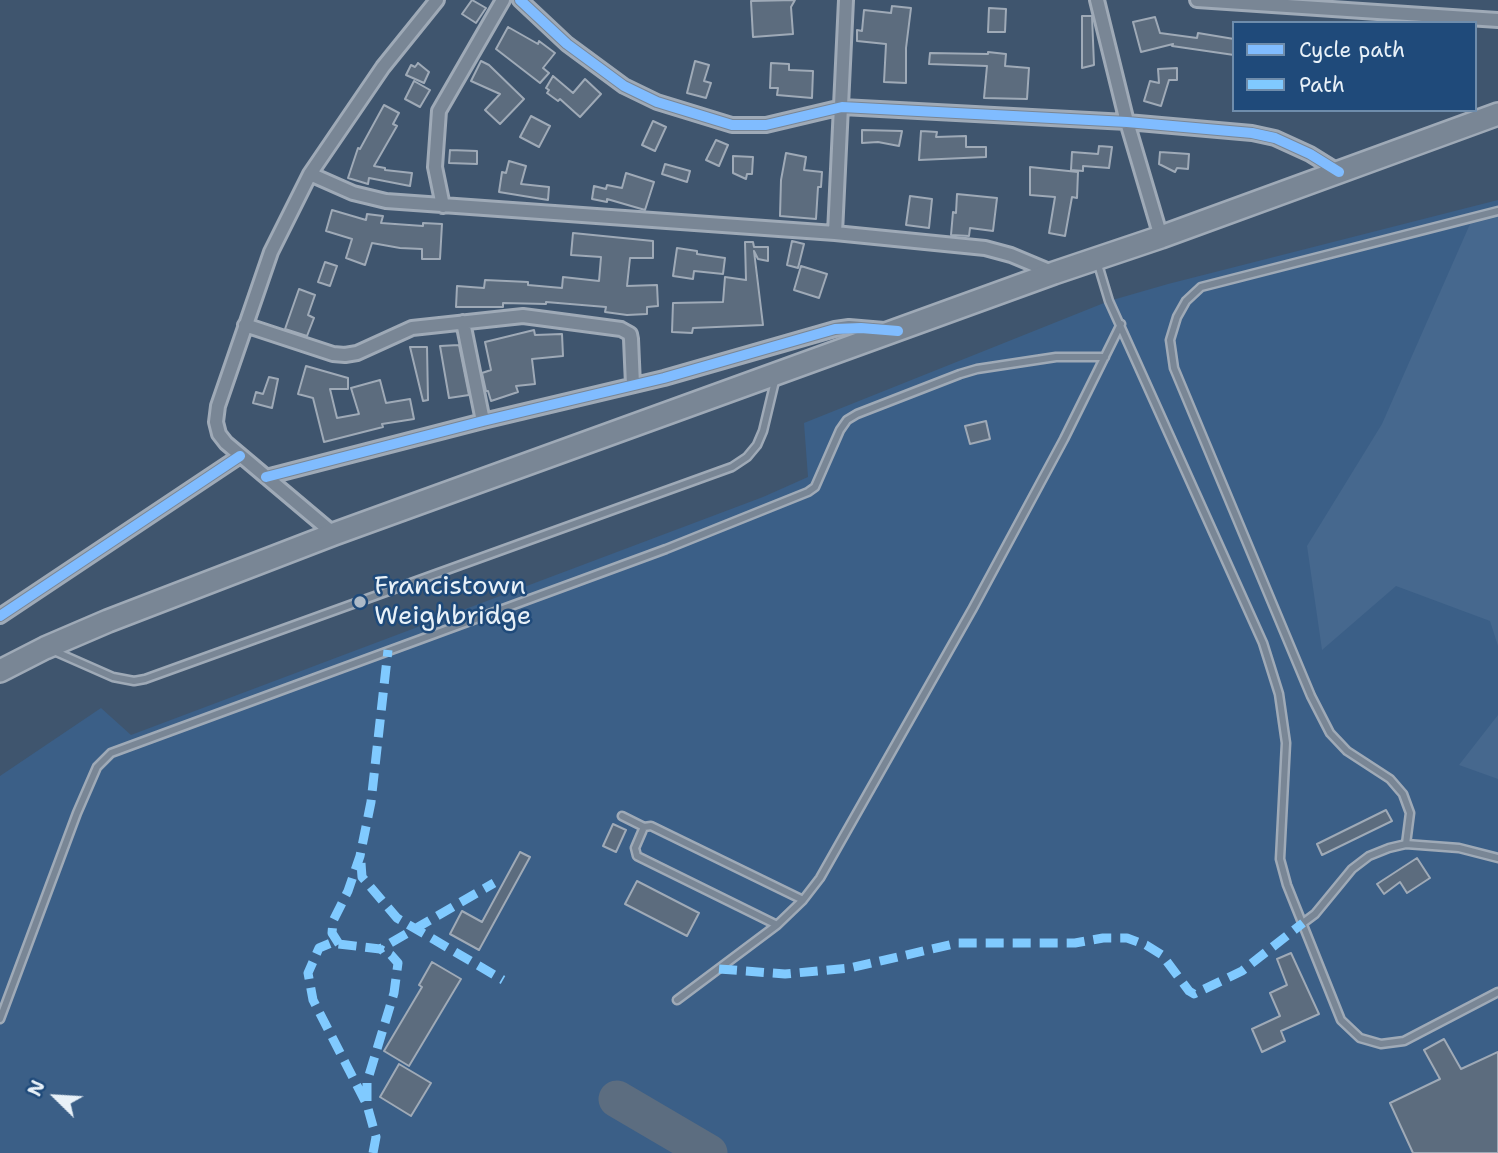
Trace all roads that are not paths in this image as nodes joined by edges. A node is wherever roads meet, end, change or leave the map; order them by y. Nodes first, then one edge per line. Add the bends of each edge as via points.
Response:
1 (437, 0) edge
2 (503, 0) edge
3 (520, 0) edge
4 (846, 0) edge
5 (1097, 0) edge
6 (1197, 0) edge
7 (1240, 1) edge
8 (1498, 20) edge
9 (842, 107) junction
10 (1498, 114) edge
11 (1127, 122) junction
12 (1339, 172) junction
13 (310, 174) junction
14 (443, 206) junction
15 (1498, 211) edge
16 (835, 233) junction
17 (1161, 237) junction
18 (1096, 259) junction
19 (1054, 273) junction
20 (463, 322) junction
21 (1121, 324) junction
22 (245, 325) junction
23 (898, 331) junction
24 (1105, 357) junction
25 (776, 375) junction
26 (633, 385) junction
27 (483, 421) junction
28 (240, 456) junction
29 (266, 477) junction
30 (334, 534) junction
31 (0, 616) edge
32 (46, 648) junction
33 (0, 671) edge
34 (622, 816) dead end
35 (644, 827) junction
36 (1406, 844) junction
37 (1498, 858) edge
38 (803, 900) junction
39 (1303, 923) junction
40 (777, 925) junction
41 (1498, 992) edge
42 (677, 1000) dead end
43 (0, 1018) edge

1 - 13 street via 367,89
2 - 14 street via 439,111 435,167
3 - 9 street via 566,44 624,86 717,122 749,127
4 - 9 street
5 - 11 street
6 - 7 street
7 - 8 street
9 - 11 street
9 - 16 street
10 - 12 highway
11 - 12 street via 1252,133 1291,144
11 - 17 street
12 - 17 highway
13 - 14 street via 369,198
13 - 22 street via 271,252
14 - 16 street
15 - 36 lane via 1201,287 1182,309 1170,340 1174,368 1311,696 1330,733 1403,794 1410,813
16 - 19 street via 985,248
17 - 18 highway
18 - 19 highway
18 - 21 lane
19 - 23 highway
20 - 22 street via 412,328 345,355
20 - 26 street via 533,317 621,329 630,334
20 - 27 street
21 - 24 lane
21 - 39 lane via 1263,643 1279,695 1286,743 1280,859
22 - 28 street via 216,422 219,434
23 - 25 highway
23 - 26 street via 835,330
24 - 38 lane via 973,608 827,868
24 - 43 lane via 1056,356 977,369 857,414 840,430 815,487 808,492 666,550 111,753 97,767
25 - 30 highway
25 - 32 lane via 764,431 747,457 732,467 145,679 113,677
26 - 27 street
27 - 29 street
28 - 29 street
28 - 31 street
29 - 30 street
30 - 32 highway
32 - 33 highway
34 - 35 lane
35 - 38 lane via 651,826
35 - 40 lane via 635,848 637,856
36 - 37 lane via 1459,848
36 - 39 lane via 1360,862
38 - 40 lane
39 - 41 lane via 1341,1020 1360,1038 1381,1044 1404,1041
40 - 42 lane

